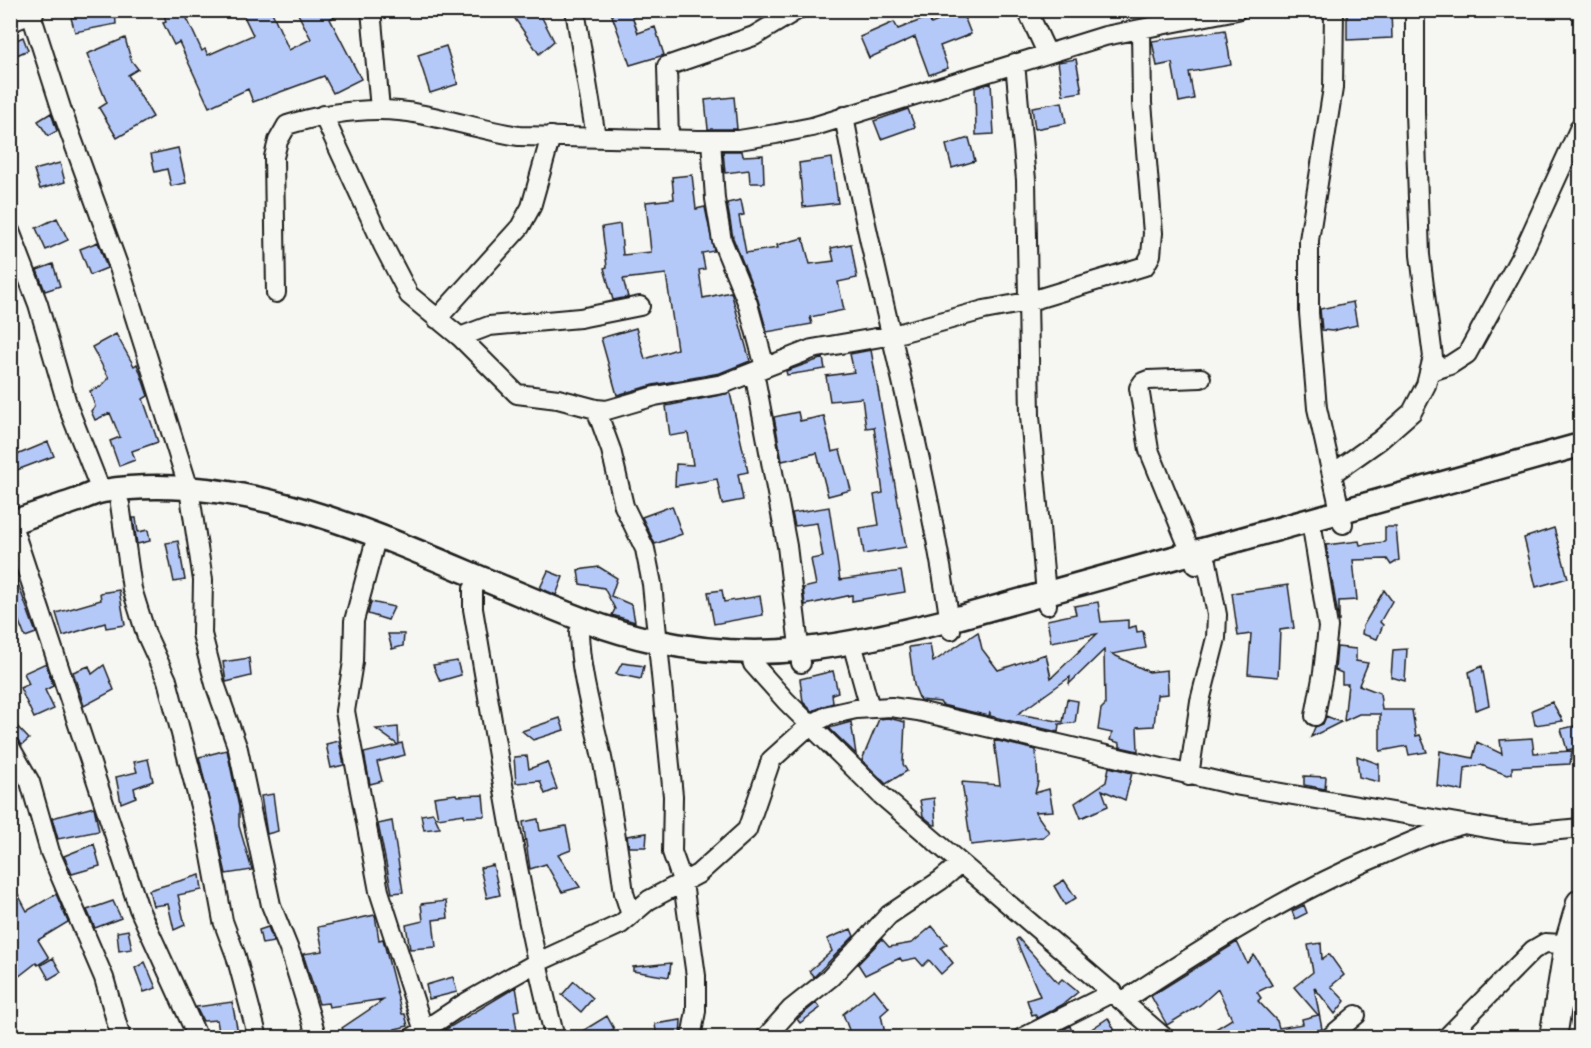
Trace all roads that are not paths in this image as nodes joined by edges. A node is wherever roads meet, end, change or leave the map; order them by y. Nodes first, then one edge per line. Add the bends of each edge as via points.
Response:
1 (371, 10) edge
2 (575, 10) edge
3 (797, 10) edge
4 (1027, 10) edge
5 (1237, 10) edge
6 (1334, 10) edge
7 (1415, 10) edge
8 (30, 11) edge
9 (777, 15) edge
10 (10, 18) edge
11 (1141, 29) junction
12 (1047, 53) junction
13 (1015, 63) junction
14 (380, 110) junction
15 (323, 115) junction
16 (844, 116) junction
17 (1581, 127) edge
18 (551, 136) junction
19 (596, 137) junction
20 (669, 140) junction
21 (711, 140) junction
22 (10, 231) edge
23 (276, 292) dead end
24 (1028, 302) junction
25 (640, 306) dead end
26 (437, 319) junction
27 (893, 335) junction
28 (460, 337) junction
29 (759, 370) junction
30 (1429, 372) junction
31 (1201, 378) dead end
32 (596, 409) junction
33 (1581, 445) edge
34 (1581, 459) edge
35 (1332, 474) junction
36 (189, 495) junction
37 (110, 497) junction
38 (1342, 518) junction
39 (12, 528) edge
40 (1312, 533) junction
41 (374, 542) junction
42 (1198, 560) junction
43 (473, 589) junction
44 (1046, 600) junction
45 (951, 625) junction
46 (579, 632) junction
47 (656, 647) junction
48 (855, 654) junction
49 (800, 657) junction
50 (751, 658) junction
51 (870, 708) junction
52 (1315, 716) dead end
53 (810, 725) junction
54 (10, 747) edge
55 (1189, 776) junction
56 (1468, 823) junction
57 (1581, 828) edge
58 (960, 864) junction
59 (683, 883) junction
60 (1581, 903) edge
61 (631, 915) junction
62 (1576, 950) edge
63 (536, 963) junction
64 (1118, 997) junction
65 (1356, 1016) dead end
66 (418, 1034) edge
67 (121, 1038) edge
68 (198, 1038) edge
69 (258, 1038) edge
70 (317, 1038) edge
71 (555, 1038) edge
72 (691, 1038) edge
73 (765, 1038) edge
74 (1022, 1038) edge
75 (1165, 1038) edge
76 (1329, 1038) edge
77 (1446, 1038) edge
78 (1553, 1038) edge
79 (1570, 1038) edge

1 - 14 street
2 - 19 street
3 - 9 street
4 - 12 street
5 - 11 street
6 - 35 street via 1333,88 1309,260 1312,368
7 - 30 street via 1419,255 1433,357
8 - 10 main road
8 - 36 street via 122,276
9 - 20 street via 754,36 667,66
11 - 12 street
11 - 24 street via 1142,103 1153,233 1149,261 1145,266
12 - 13 street
13 - 16 street
13 - 24 street via 1024,151
14 - 15 street
14 - 18 street via 418,113 495,132
15 - 23 street via 287,124 278,141 274,157
15 - 26 street via 409,295
16 - 21 street via 776,134
16 - 27 street
17 - 30 street via 1522,254 1467,354
18 - 19 street
18 - 26 street via 531,207 520,227
19 - 20 street
20 - 21 street
21 - 29 street via 722,241 748,304
22 - 37 street via 38,304 68,407
24 - 27 street
24 - 44 street via 1030,416
25 - 28 street via 580,318 489,326
26 - 28 street
27 - 29 street via 812,349
27 - 45 street via 927,485
28 - 32 street via 517,394
29 - 32 street via 723,384 655,396 607,410
29 - 49 street
30 - 35 street via 1412,412
31 - 42 street via 1148,381 1139,388 1149,450 1174,518
32 - 47 street via 624,506 645,549 655,607
33 - 38 street
34 - 38 street
35 - 38 street
36 - 37 street via 148,501
36 - 41 street
36 - 70 street via 203,580 202,634 238,749 271,905
37 - 39 street via 92,510
37 - 69 street via 132,590 167,680 206,829 223,921
38 - 40 street
38 - 42 street
39 - 68 street via 139,909
40 - 42 street
40 - 52 street via 1328,627
41 - 43 street
41 - 47 street
41 - 66 street via 354,621 353,662 345,711 379,891
42 - 44 street
42 - 55 street via 1217,615
43 - 46 street
43 - 63 street via 479,644
44 - 45 street
45 - 48 street
45 - 49 street
46 - 47 street
46 - 61 street via 586,692
47 - 50 street
47 - 59 street via 673,796 672,852
48 - 49 street
48 - 51 street
49 - 50 street
50 - 53 street
51 - 53 street via 829,715
51 - 55 street via 918,711
53 - 58 street via 881,795
53 - 59 street via 771,760 747,830
54 - 67 street via 30,782 50,852 104,978
55 - 56 street
56 - 57 street via 1528,833
56 - 64 street via 1419,838 1324,880
58 - 64 street
58 - 73 street via 889,915 830,978 791,1009
59 - 61 street via 649,900
59 - 72 street via 696,976
60 - 62 main road
61 - 63 street via 602,934
62 - 77 street via 1545,943 1533,950
62 - 78 main road
62 - 79 main road
63 - 66 street
63 - 71 street
64 - 74 street
64 - 75 street
65 - 76 street

